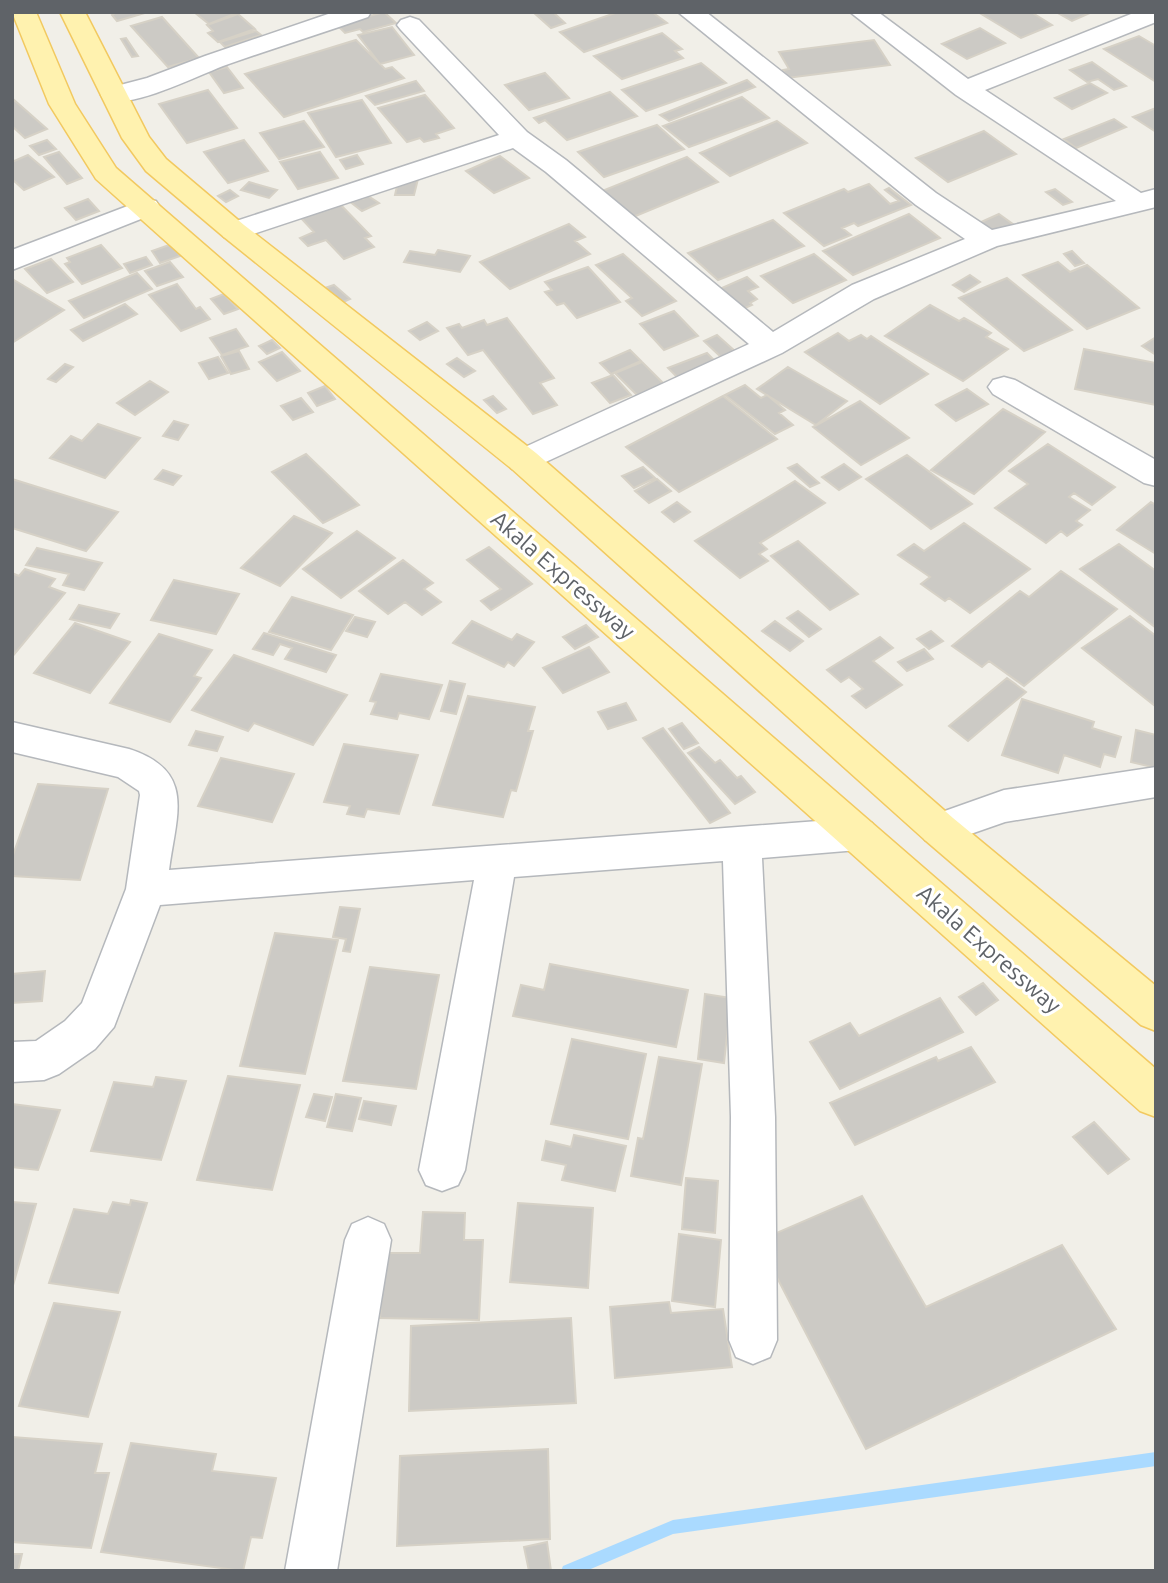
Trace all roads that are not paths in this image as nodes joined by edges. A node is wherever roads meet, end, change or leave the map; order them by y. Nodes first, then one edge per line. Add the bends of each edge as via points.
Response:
1 (23, 12) edge
2 (72, 12) edge
3 (359, 12) edge
4 (690, 12) edge
5 (862, 12) edge
6 (1156, 13) edge
7 (410, 25) dead end
8 (965, 89) junction
9 (114, 95) junction
10 (517, 138) junction
11 (1150, 202) edge
12 (146, 207) junction
13 (234, 231) junction
14 (987, 240) junction
15 (12, 261) edge
16 (771, 346) junction
17 (1004, 387) dead end
18 (524, 461) junction
19 (1156, 475) edge
20 (12, 737) edge
21 (1156, 782) edge
22 (939, 829) junction
23 (858, 834) junction
24 (742, 843) junction
25 (496, 862) junction
26 (146, 889) junction
27 (1156, 1013) edge
28 (12, 1062) edge
29 (1156, 1097) edge
30 (442, 1170) dead end
31 (368, 1240) dead end
32 (753, 1340) dead end
33 (311, 1571) edge

1 - 12 main road, Akala Expressway via 70,115 106,173
2 - 9 main road
3 - 9 street
4 - 14 street via 926,199
5 - 8 street
6 - 8 street
7 - 10 street
8 - 11 street
9 - 13 main road via 156,166
10 - 13 street
10 - 16 street
11 - 14 street
12 - 15 street
12 - 23 main road, Akala Expressway
13 - 18 main road
14 - 16 street via 863,292
16 - 18 street
17 - 19 street
18 - 22 main road
20 - 26 street via 129,764 156,783 159,795
21 - 22 street via 1004,806
22 - 27 main road
23 - 24 street
23 - 29 main road, Akala Expressway
24 - 25 street
24 - 32 street via 753,1117
25 - 26 street
25 - 30 street
26 - 28 street via 99,1014 53,1056
31 - 33 street

